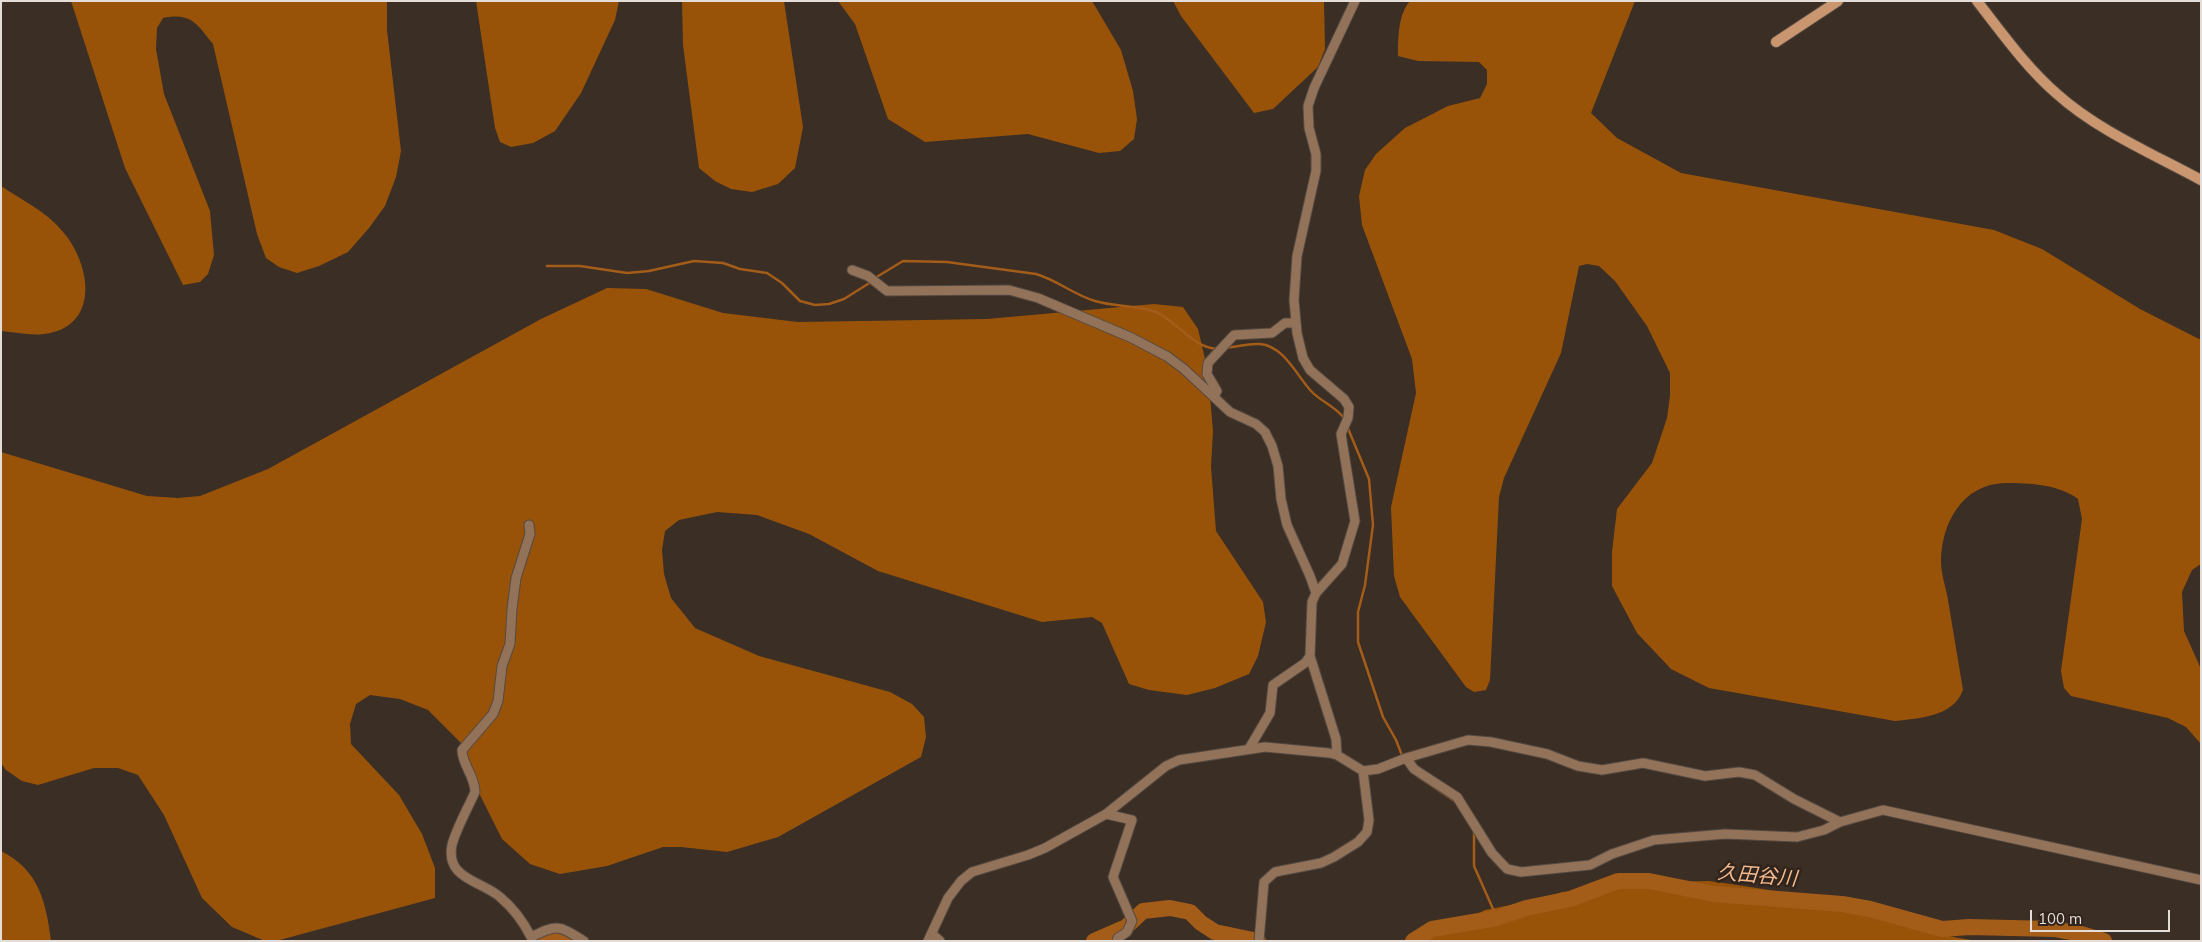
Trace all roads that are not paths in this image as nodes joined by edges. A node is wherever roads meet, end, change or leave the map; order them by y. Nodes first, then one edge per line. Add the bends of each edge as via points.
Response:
1 (1355, 1) edge
2 (1838, 1) edge
3 (1977, 1) edge
4 (1776, 42) dead end
5 (2201, 180) edge
6 (852, 270) dead end
7 (1296, 323) junction
8 (1214, 396) junction
9 (529, 525) dead end
10 (1316, 593) junction
11 (1310, 656) junction
12 (1250, 747) junction
13 (1337, 756) junction
14 (1406, 758) junction
15 (1363, 771) junction
16 (1106, 814) junction
17 (1840, 822) junction
18 (2201, 880) edge
19 (930, 937) edge
20 (584, 941) edge
21 (940, 941) edge
22 (1117, 941) edge
23 (1259, 941) edge

1 - 7 street via 1308,106 1316,171 1297,256
2 - 4 street
3 - 5 street via 2056,94 2086,117
6 - 8 street via 868,276 887,291 1009,290 1038,298 1168,357
7 - 8 street via 1285,323 1272,333 1234,335 1208,363 1207,374 1217,391
7 - 10 street via 1303,358 1310,370 1344,399 1349,408 1340,434 1355,521 1342,564
8 - 10 street via 1230,412 1265,432 1278,466 1287,525
9 - 20 street via 530,534 516,578 510,644 502,666 498,701 493,714 462,750 475,792 452,846 453,861 457,871 502,898 531,937 551,927 562,928
10 - 11 street via 1312,602
11 - 12 street via 1273,685 1270,713
11 - 13 street via 1336,739
12 - 13 street via 1266,746
12 - 16 street via 1179,760 1166,766
13 - 15 street
14 - 15 street
14 - 17 street via 1468,740 1547,754 1578,766 1602,770 1643,763 1705,776 1739,772 1755,775
14 - 17 street via 1414,769 1457,797 1492,852 1507,869 1521,872 1590,865 1654,840 1725,834 1797,837
15 - 23 street via 1370,820 1367,832 1358,842 1334,857 1321,863 1275,872 1264,882
16 - 19 street via 1028,855 972,872 948,898
16 - 22 street via 1132,820 1112,877 1132,921 1127,932
17 - 18 street via 1882,810
19 - 21 street

